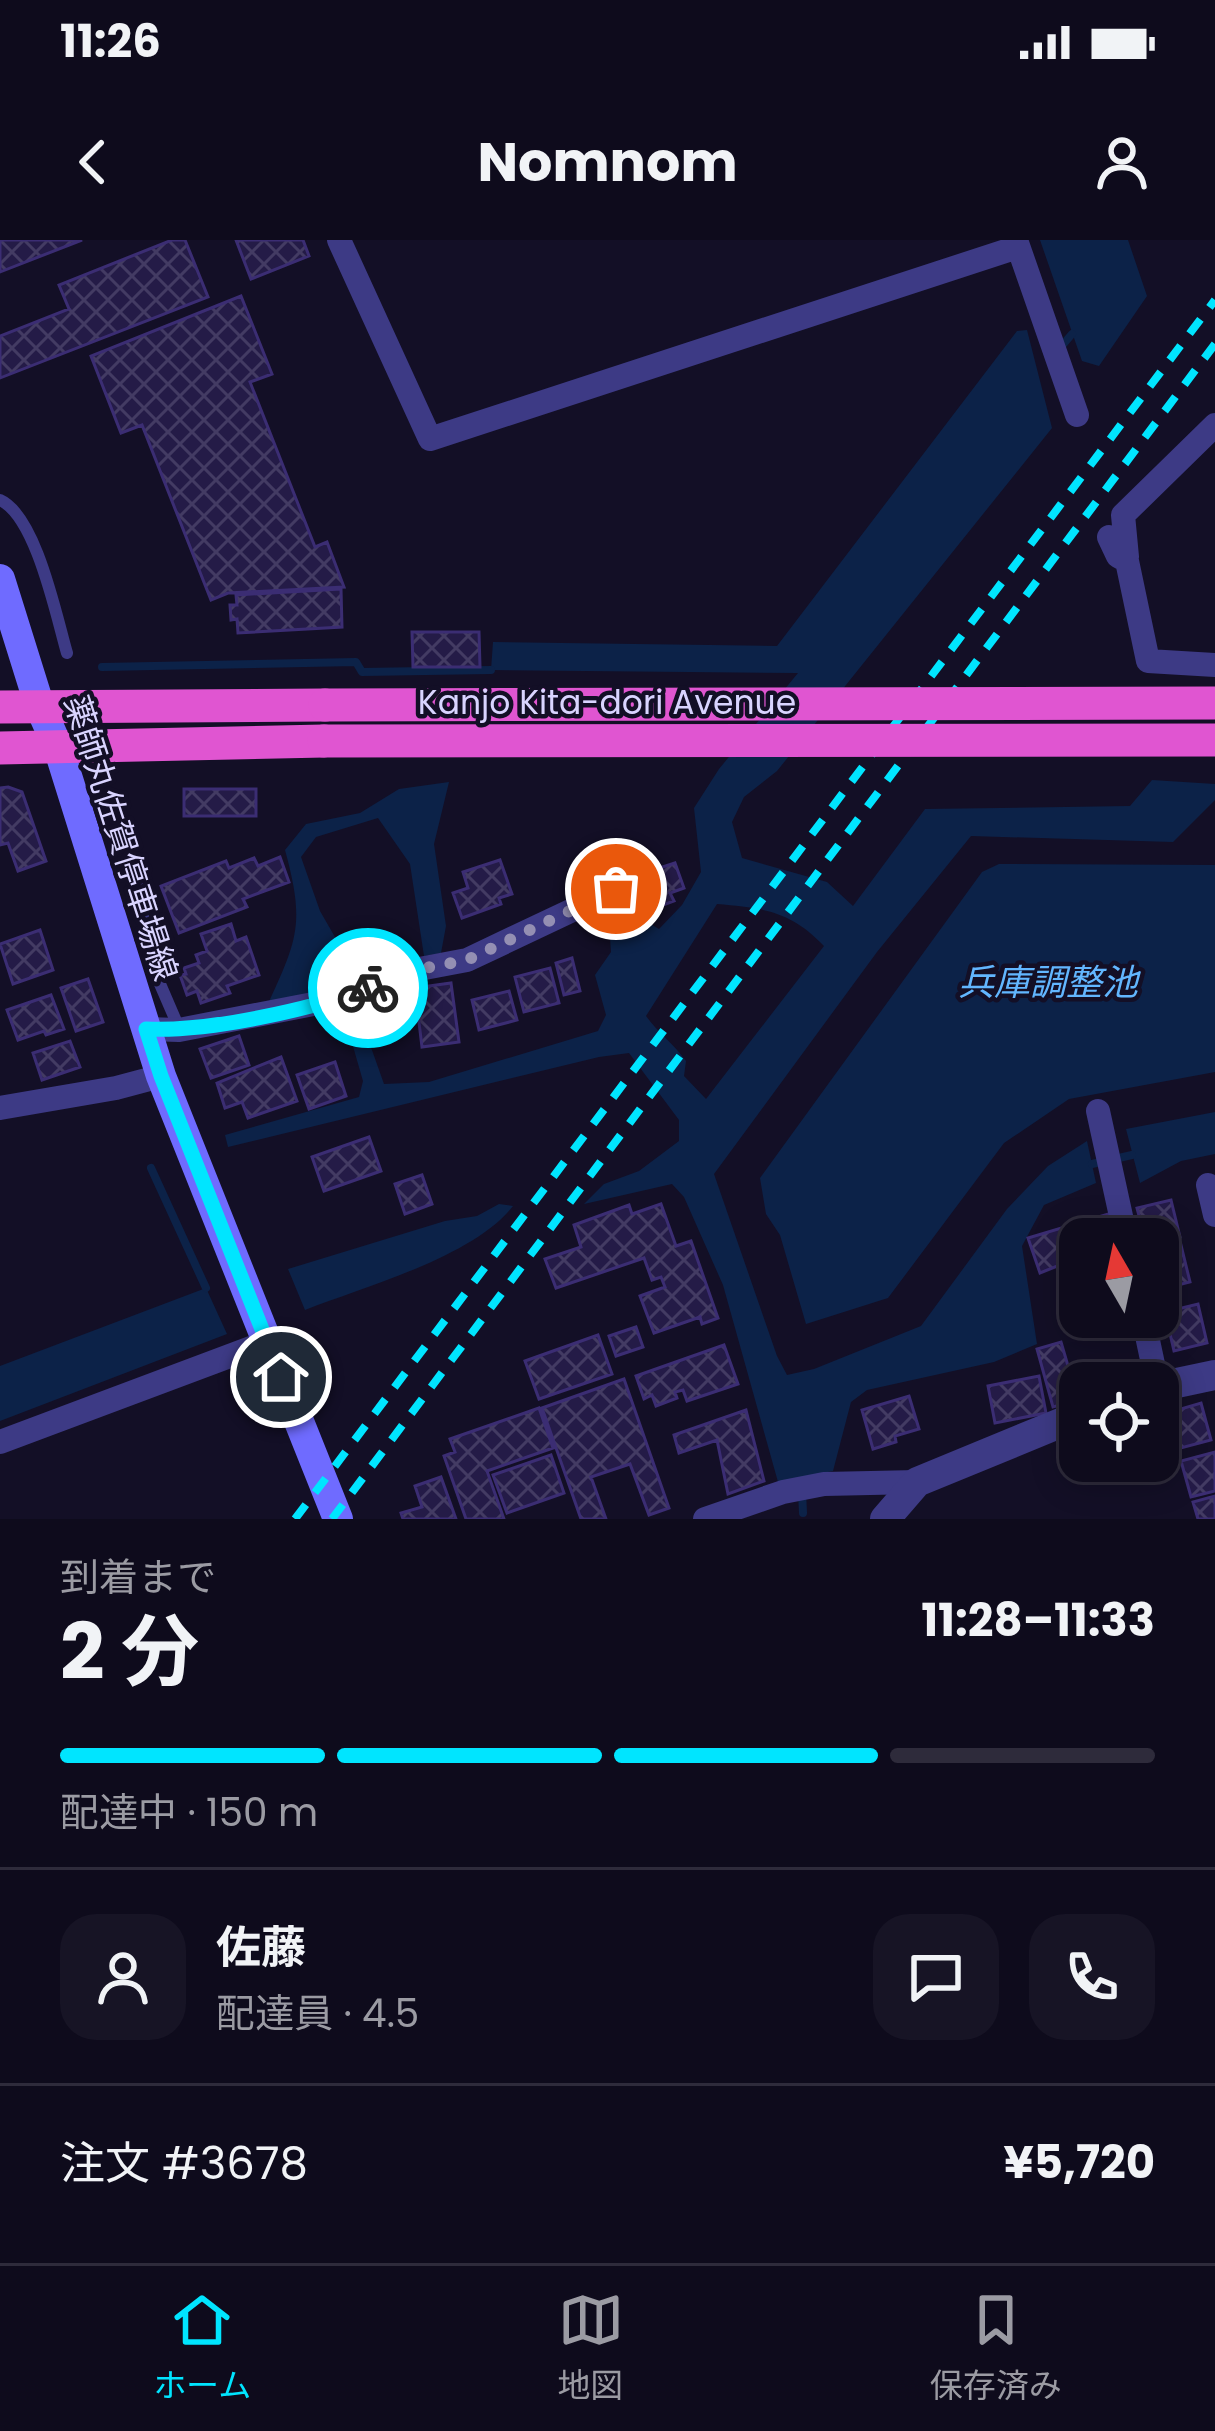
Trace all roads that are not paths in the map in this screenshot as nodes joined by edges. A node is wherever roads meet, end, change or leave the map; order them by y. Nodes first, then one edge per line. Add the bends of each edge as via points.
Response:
1 (339, 240) edge
2 (1017, 243) edge
3 (1077, 415) dead end
4 (1215, 425) edge
5 (0, 500) edge
6 (1109, 537) dead end
7 (1127, 561) junction
8 (0, 579) edge
9 (68, 652) dead end
10 (1215, 665) edge
11 (1215, 703) edge
12 (0, 707) edge
13 (40, 707) junction
14 (1215, 740) edge
15 (58, 747) junction
16 (0, 748) edge
17 (117, 811) dead end
18 (616, 889) dead end
19 (146, 1029) junction
20 (179, 1030) junction
21 (161, 1076) junction
22 (0, 1108) edge
23 (1098, 1111) dead end
24 (1208, 1185) dead end
25 (1215, 1215) edge
26 (1121, 1218) edge
27 (267, 1342) junction
28 (1215, 1375) edge
29 (1179, 1381) edge
30 (1059, 1423) edge
31 (0, 1442) edge
32 (917, 1482) junction
33 (338, 1519) edge
34 (705, 1519) edge
35 (885, 1519) edge

1 - 2 street via 430,439
2 - 3 street
4 - 7 street via 1123,515
5 - 9 lane via 12,506 35,548
6 - 7 street
7 - 10 street via 1148,661
8 - 13 main road, 薬師丸佐賀停車場線
11 - 13 highway, Kanjo Kita-dori Avenue, bridge
12 - 13 highway, Kanjo Kita-dori Avenue
13 - 15 main road, 薬師丸佐賀停車場線
14 - 15 highway, Kanjo Kita-dori Avenue, bridge
15 - 16 highway, Kanjo Kita-dori Avenue
15 - 19 main road, 薬師丸佐賀停車場線
17 - 20 lane via 147,908 157,977
18 - 20 street via 467,960 339,999
19 - 20 street
19 - 21 main road, 薬師丸佐賀停車場線
21 - 22 street
21 - 27 main road, 薬師丸佐賀停車場線
23 - 26 street
24 - 25 street
27 - 31 street
27 - 33 main road, 薬師丸佐賀停車場線
28 - 29 street
30 - 32 street
32 - 34 street via 824,1484
32 - 35 street

